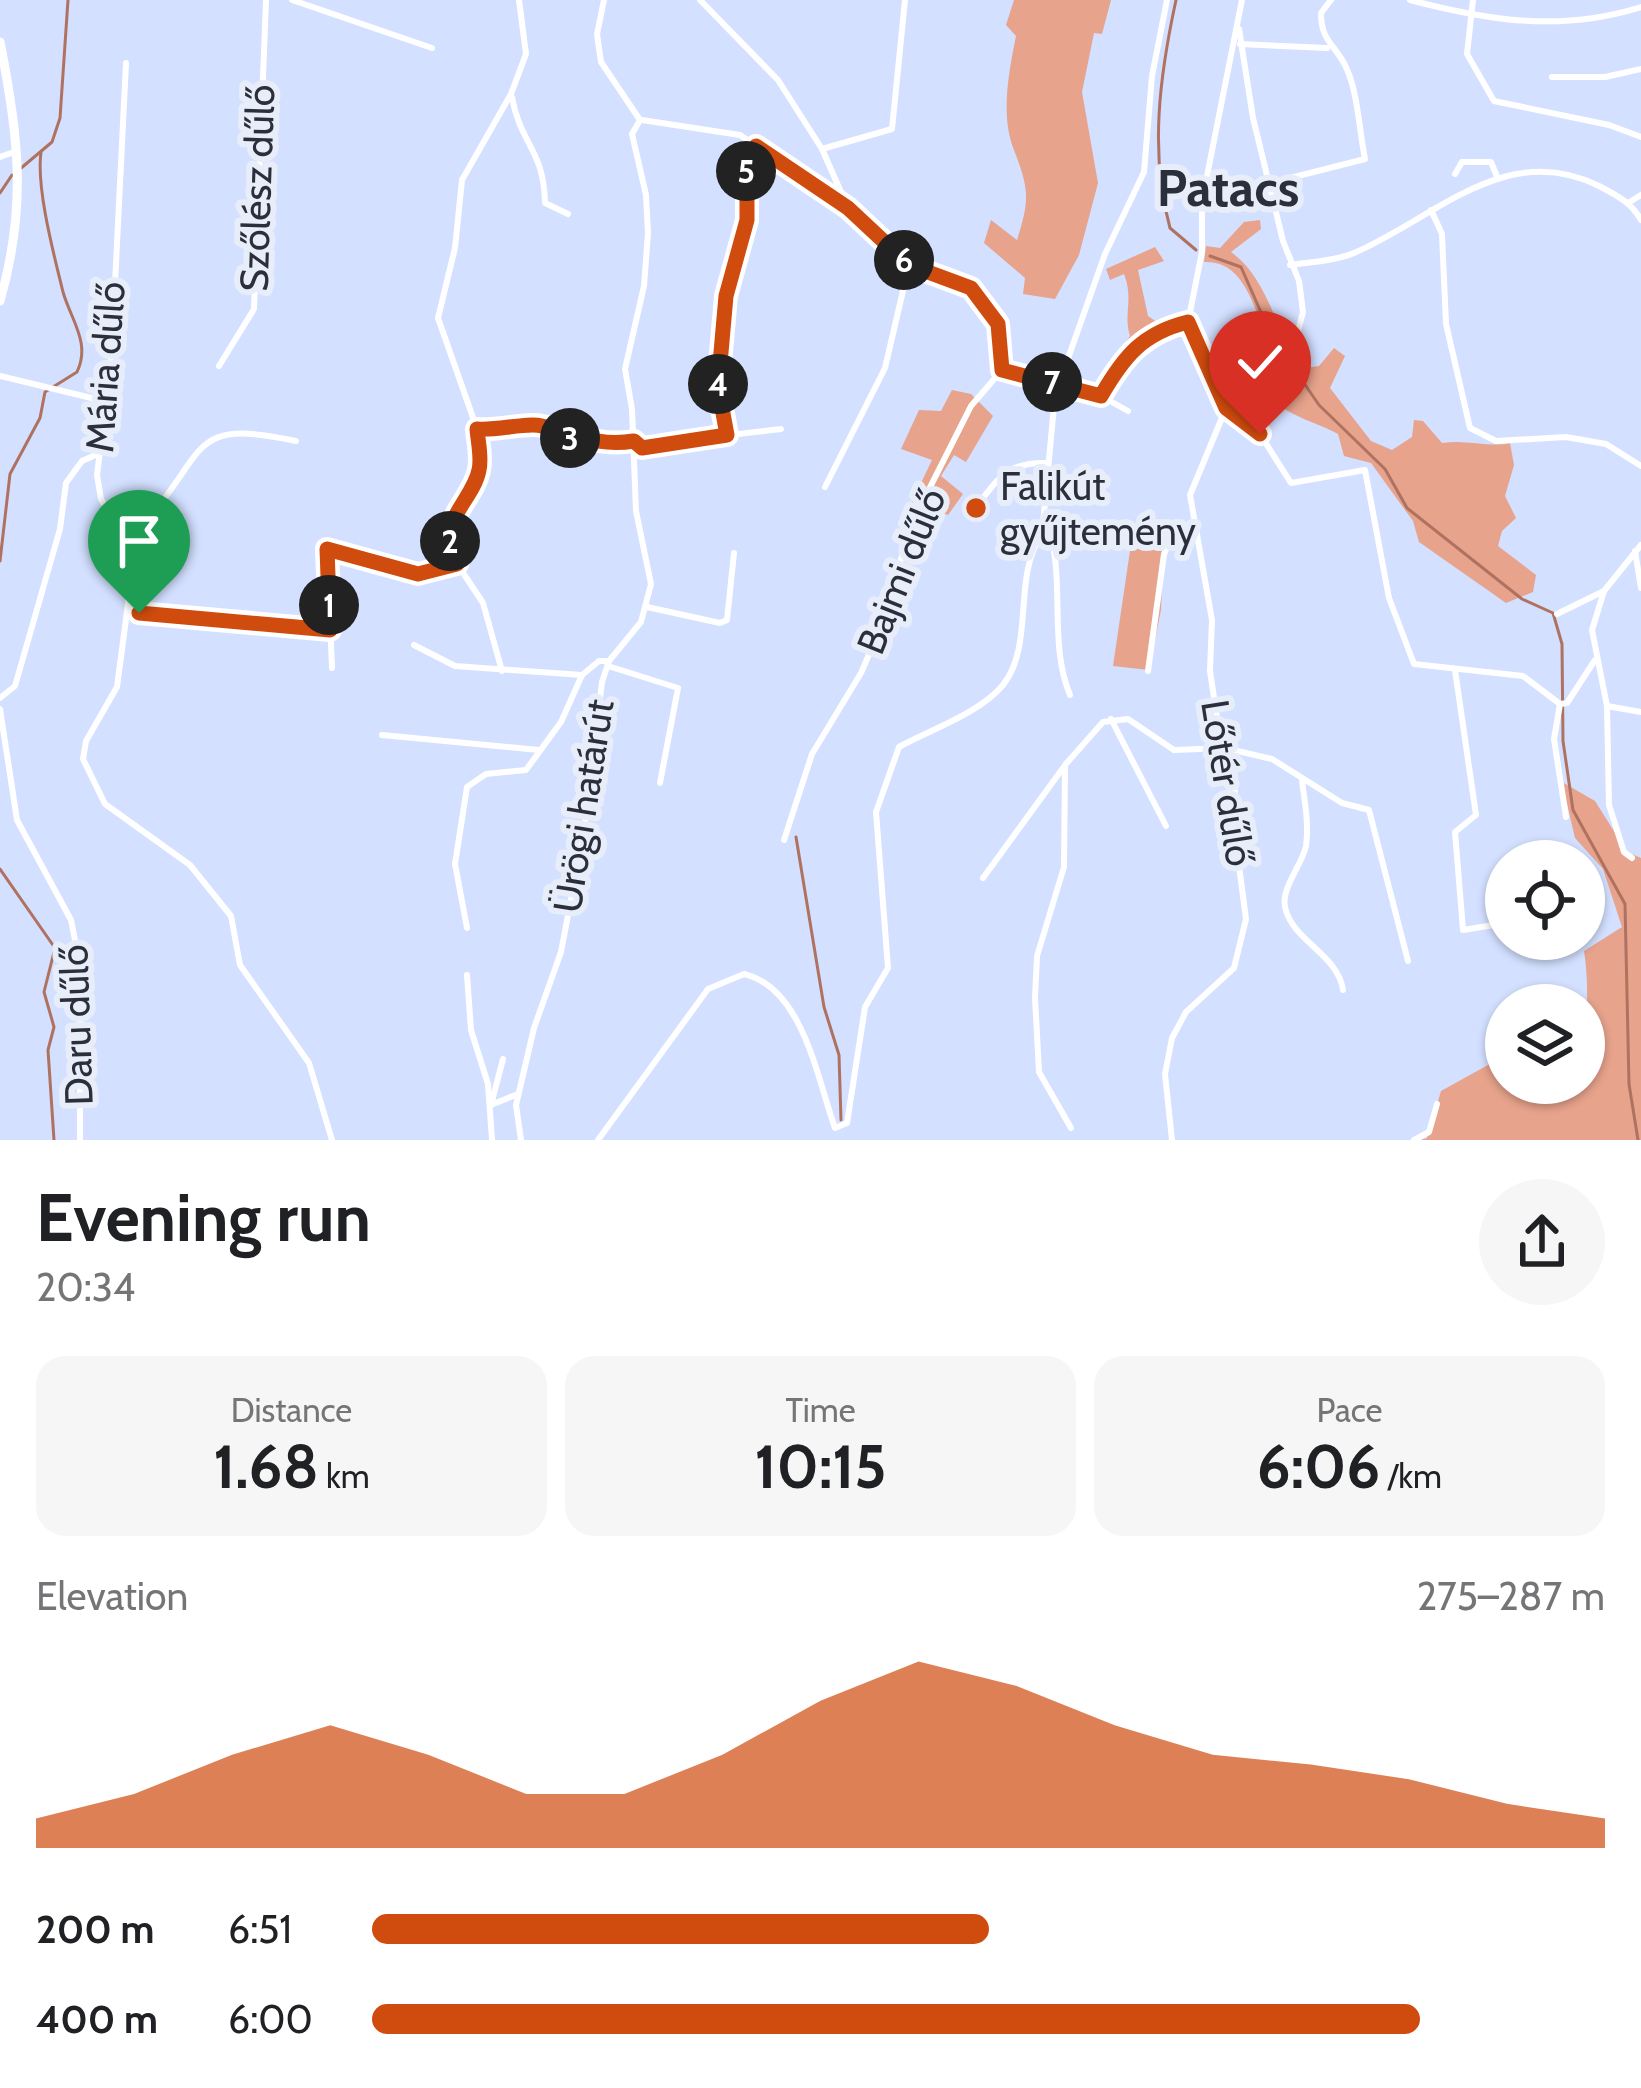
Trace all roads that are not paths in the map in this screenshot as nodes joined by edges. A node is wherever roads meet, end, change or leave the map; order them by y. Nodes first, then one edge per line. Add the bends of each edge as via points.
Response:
1 (266, 0) edge
2 (292, 0) edge
3 (519, 0) edge
4 (604, 0) edge
5 (700, 0) edge
6 (905, 0) edge
7 (1167, 0) edge
8 (1242, 0) edge
9 (1331, 0) edge
10 (1410, 0) edge
11 (1473, 0) edge
12 (1637, 5) edge
13 (1469, 16) junction
14 (1238, 20) junction
15 (0, 43) edge
16 (1240, 44) junction
17 (431, 48) dead end
18 (1329, 49) junction
19 (126, 63) dead end
20 (1641, 69) edge
21 (1552, 77) dead end
22 (512, 94) junction
23 (640, 120) junction
24 (1641, 137) edge
25 (756, 146) junction
26 (822, 149) junction
27 (18, 150) junction
28 (0, 158) edge
29 (1455, 174) dead end
30 (1498, 179) junction
31 (1269, 183) junction
32 (1641, 195) edge
33 (1628, 203) junction
34 (848, 208) junction
35 (1431, 210) junction
36 (568, 214) dead end
37 (1640, 214) edge
38 (909, 265) junction
39 (1290, 265) junction
40 (0, 302) edge
41 (1188, 322) junction
42 (1294, 346) dead end
43 (219, 366) dead end
44 (1002, 370) junction
45 (0, 376) edge
46 (1058, 384) junction
47 (1101, 396) junction
48 (104, 400) junction
49 (1226, 408) junction
50 (1128, 410) dead end
51 (477, 429) junction
52 (781, 429) dead end
53 (727, 435) junction
54 (296, 440) dead end
55 (634, 444) junction
56 (100, 453) junction
57 (1048, 463) junction
58 (1641, 466) edge
59 (826, 487) dead end
60 (968, 515) dead end
61 (113, 524) junction
62 (1194, 529) junction
63 (1174, 531) junction
64 (1044, 535) junction
65 (1638, 548) edge
66 (734, 554) dead end
67 (457, 564) junction
68 (1641, 588) edge
69 (130, 589) junction
70 (1604, 591) junction
71 (647, 607) junction
72 (1557, 614) dead end
73 (330, 630) junction
74 (414, 645) dead end
75 (1595, 660) junction
76 (608, 664) junction
77 (332, 668) dead end
78 (1454, 670) junction
79 (502, 671) junction
80 (1148, 671) dead end
81 (582, 674) junction
82 (1070, 695) dead end
83 (0, 698) edge
84 (1563, 703) junction
85 (1607, 706) junction
86 (0, 709) edge
87 (1641, 712) edge
88 (1112, 719) junction
89 (382, 735) dead end
90 (1225, 748) junction
91 (539, 750) junction
92 (1065, 765) junction
93 (1302, 777) junction
94 (660, 784) dead end
95 (1566, 817) dead end
96 (1166, 826) dead end
97 (784, 839) dead end
98 (1632, 858) dead end
99 (983, 878) dead end
100 (1485, 926) edge
101 (467, 928) dead end
102 (1408, 961) dead end
103 (466, 974) dead end
104 (1343, 990) dead end
105 (503, 1060) dead end
106 (518, 1094) junction
107 (1437, 1104) dead end
108 (491, 1105) junction
109 (1071, 1128) dead end
110 (80, 1140) edge
111 (332, 1140) edge
112 (492, 1140) edge
113 (521, 1140) edge
114 (598, 1140) edge
115 (1172, 1140) edge
116 (1414, 1140) edge

1 - 43 street, Szőlész dűlő via 254,308
2 - 17 street
3 - 22 street via 526,54
4 - 23 street via 597,49
5 - 26 street via 778,80
6 - 26 street via 892,129
7 - 46 street via 1144,172
8 - 14 street
9 - 18 street via 1321,13
10 - 13 street
11 - 13 street
12 - 13 street via 1554,25
13 - 24 street via 1467,54 1494,101
14 - 16 street
14 - 41 street
15 - 27 main road
16 - 18 street
16 - 31 street
18 - 31 street via 1343,60 1366,159
19 - 48 street, Mária dűlő
20 - 21 street
22 - 36 street via 544,167 545,203
22 - 51 street via 462,180 455,248 439,299 438,318
23 - 25 street via 740,135
23 - 55 street via 632,134 648,233 625,369
25 - 34 street
25 - 53 street via 747,159 747,220 726,296 718,386
26 - 34 street
27 - 28 street
27 - 40 main road via 17,233
29 - 30 street via 1462,162 1491,162
30 - 33 street via 1518,171 1575,174
30 - 35 street
31 - 39 street
32 - 33 street
33 - 37 street
34 - 38 street
35 - 39 street via 1351,255
35 - 58 street via 1442,234 1446,324 1470,428 1496,441 1606,444
38 - 44 street via 971,288 992,310
38 - 59 street via 885,368
39 - 42 street via 1303,312
41 - 47 street via 1148,335
41 - 49 street
44 - 46 street
44 - 97 street, Bajmi dűlő via 971,406 910,527 884,620 812,754
45 - 48 street
46 - 47 street
46 - 57 street
47 - 50 street
48 - 56 street, Mária dűlő
49 - 62 street, Lőtér dűlő via 1190,495
49 - 78 street via 1260,434 1291,483 1365,470 1389,598 1414,664
51 - 55 street via 541,425 606,445
51 - 67 street via 479,470 457,505 450,538
52 - 53 street
53 - 55 street
54 - 61 street via 220,433 193,455 148,519
55 - 71 street
56 - 61 street, Mária dűlő via 101,499
56 - 83 street via 82,460 66,483 15,686
57 - 60 street via 1004,473
57 - 64 street
61 - 69 street, Mária dűlő via 126,543
62 - 63 street
62 - 90 street, Lőtér dűlő
63 - 64 street
63 - 80 street
64 - 82 street via 1061,591 1061,674
64 - 114 street via 1004,684 899,747 887,778 876,858 888,968 865,1007 847,1123 835,1128 793,1013 771,985 744,974 707,989
65 - 68 street
65 - 70 street
66 - 71 street via 727,620
67 - 73 street via 418,574 327,549
67 - 79 street via 484,603
69 - 73 street via 139,613
69 - 111 street, Mária dűlő via 117,688 83,759 105,804 190,865 231,916 240,964 309,1063
70 - 72 street
70 - 75 street via 1592,630
71 - 76 street, Ürögi határút
73 - 77 street
74 - 79 street via 455,666
75 - 84 street
75 - 85 street
76 - 81 street via 599,661
76 - 94 street via 678,688
76 - 106 street, Ürögi határút via 561,952
78 - 84 street via 1522,676
78 - 100 street via 1476,815 1455,832 1463,930
79 - 81 street
81 - 91 street
84 - 95 street via 1554,739
85 - 87 street
85 - 98 street via 1609,805
86 - 110 street, Daru dűlő via 17,820 64,903 80,965
88 - 90 street via 1128,719 1174,750
88 - 92 street via 1096,725
88 - 96 street
89 - 91 street
90 - 93 street via 1272,759
90 - 115 street, Lőtér dűlő via 1235,776 1246,919 1234,968 1186,1012 1172,1038 1165,1074
91 - 101 street via 521,774 486,774 467,787 455,864
92 - 99 street
92 - 109 street via 1064,867 1037,956 1035,998 1040,1072
93 - 102 street via 1369,810
93 - 104 street via 1305,851 1283,900 1286,914 1339,970
103 - 108 street
105 - 108 street
106 - 108 street
106 - 113 street, Ürögi határút
107 - 116 street via 1429,1132
108 - 112 street

